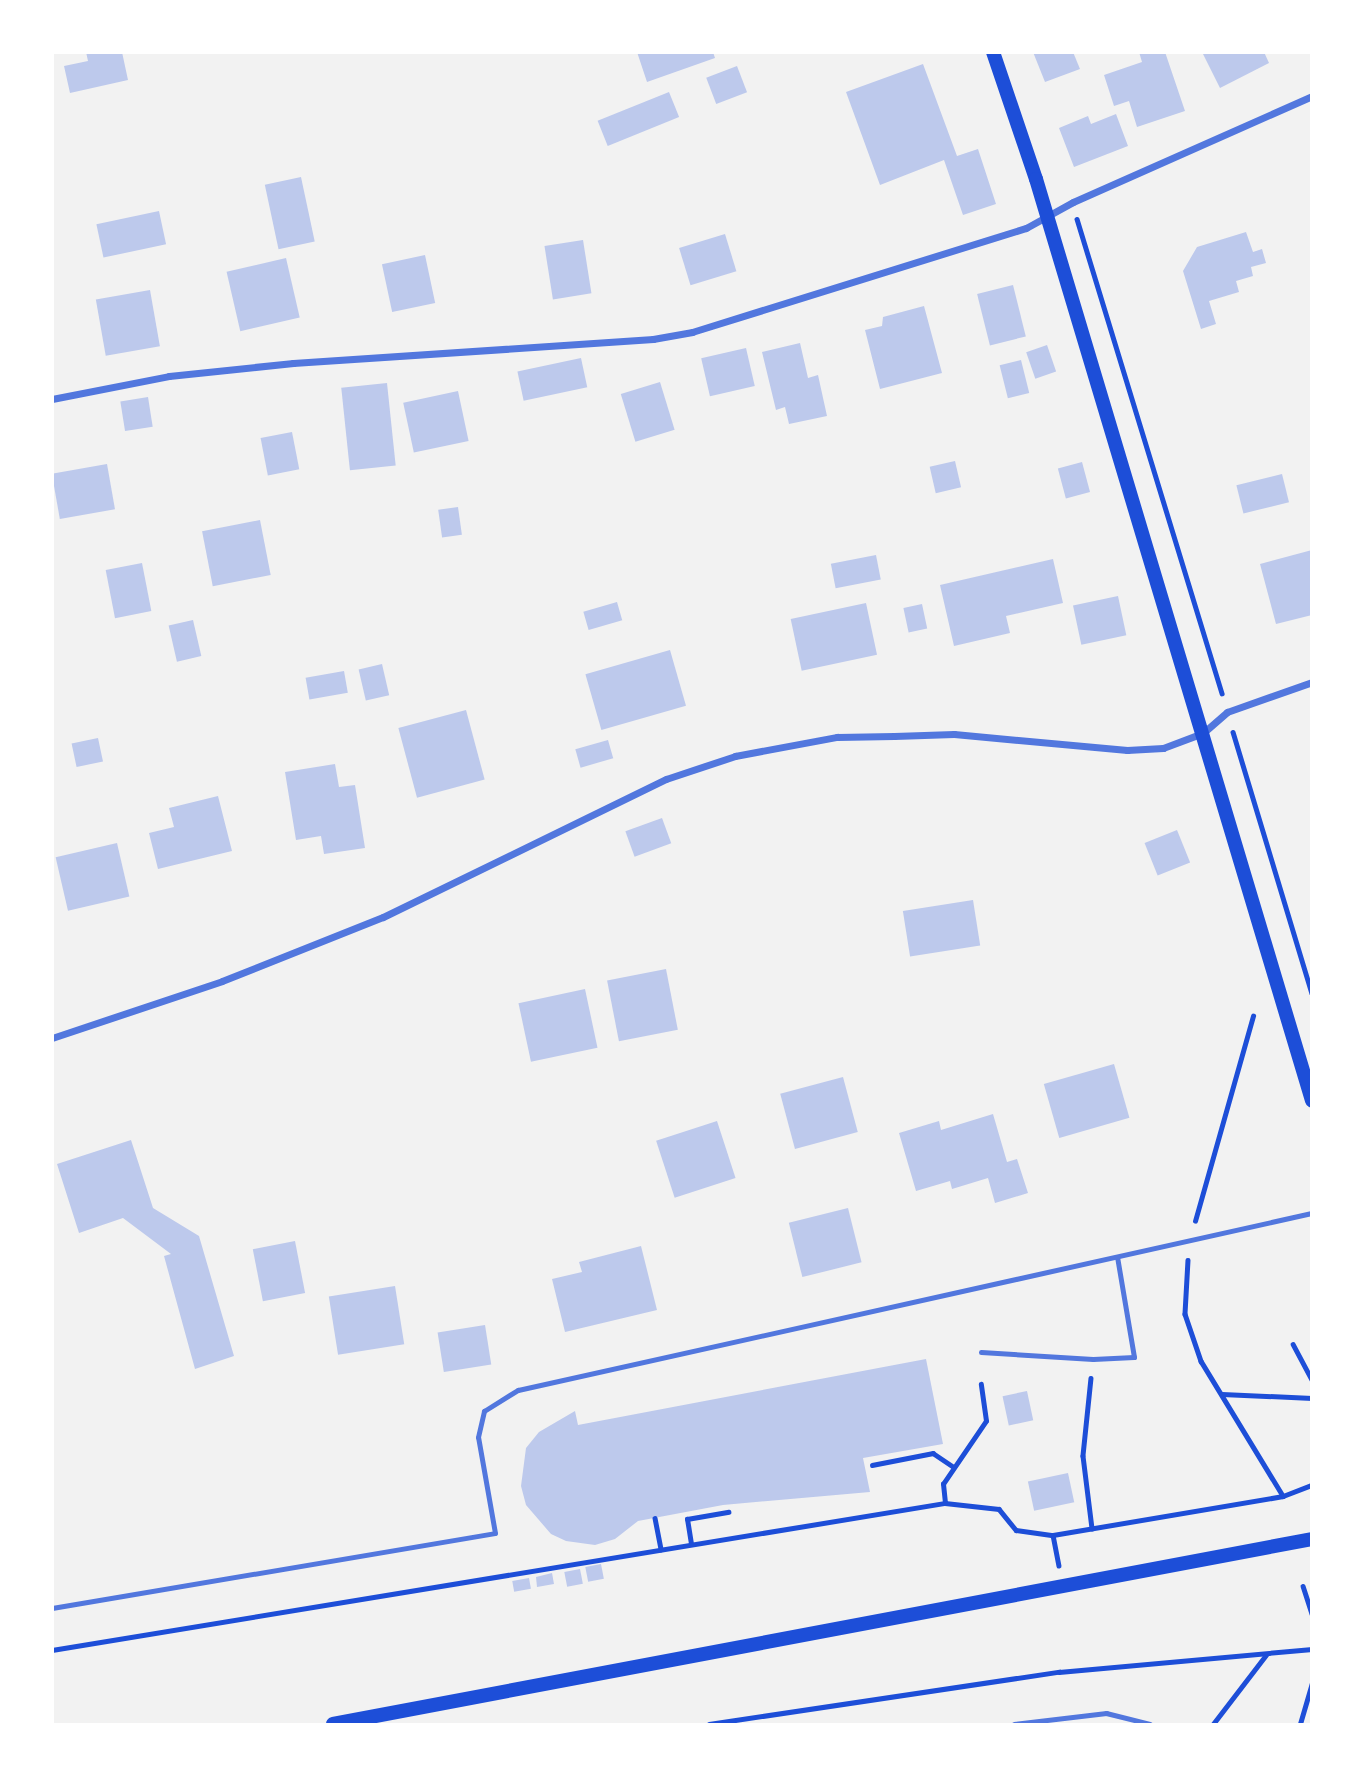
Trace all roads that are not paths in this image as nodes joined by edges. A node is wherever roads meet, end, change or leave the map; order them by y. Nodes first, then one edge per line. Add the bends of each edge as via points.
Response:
1 (993, 52) edge
2 (1311, 96) edge
3 (1045, 216) junction
4 (52, 399) edge
5 (1311, 682) edge
6 (1203, 733) junction
7 (52, 1038) edge
8 (1306, 1061) edge
9 (1311, 1101) edge
10 (1311, 1213) edge
11 (1117, 1257) junction
12 (981, 1352) dead end
13 (1311, 1539) edge
14 (52, 1608) edge
15 (333, 1724) edge
16 (1014, 1724) edge
17 (1150, 1724) edge

1 - 3 main road
2 - 3 street
3 - 4 street via 1026,228 692,332 627,341 169,376
3 - 6 main road
5 - 6 street via 1227,712
6 - 7 street via 1163,748 1127,750 954,734 837,737 736,756 666,779 383,917 222,981
6 - 8 main road
8 - 9 main road
10 - 11 lane
11 - 12 lane via 1134,1357
11 - 14 lane via 518,1390 484,1412 478,1437 495,1533
13 - 15 main road
16 - 17 lane via 1106,1713

